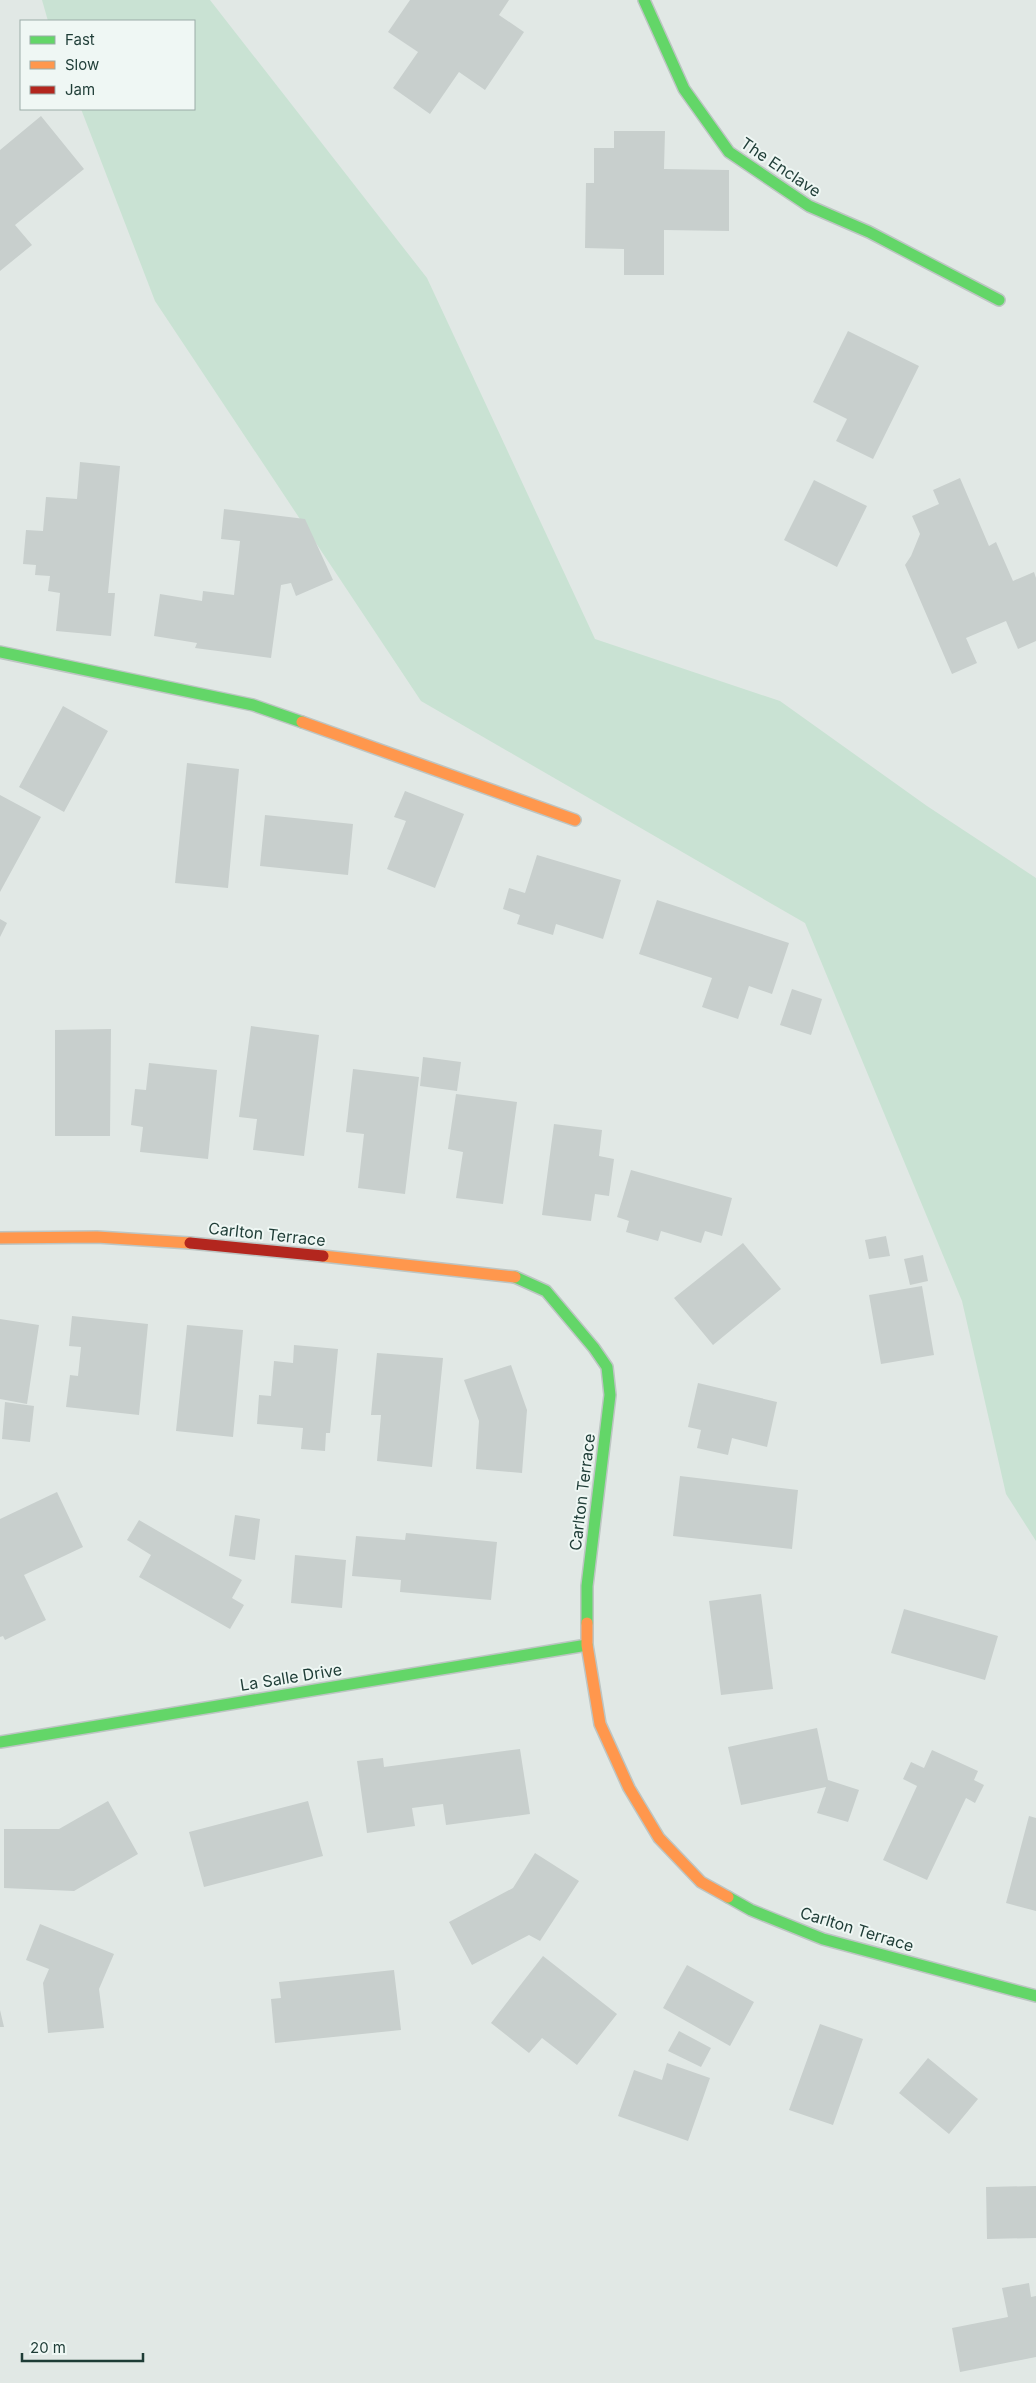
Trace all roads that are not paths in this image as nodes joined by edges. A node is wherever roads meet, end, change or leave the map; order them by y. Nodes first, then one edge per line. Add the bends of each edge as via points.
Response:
1 (644, 0) edge
2 (999, 300) dead end
3 (0, 652) edge
4 (575, 820) dead end
5 (0, 1238) edge
6 (587, 1645) junction
7 (0, 1742) edge
8 (1036, 1996) edge

1 - 2 street, The Enclave via 684,89 728,152 809,206 869,232
3 - 4 street via 253,705
5 - 6 street, Carlton Terrace via 165,1240 512,1276 546,1291 607,1367 610,1395 587,1586
6 - 7 street, La Salle Drive
6 - 8 street, Carlton Terrace via 600,1724 629,1788 659,1838 701,1882 751,1910 823,1939

